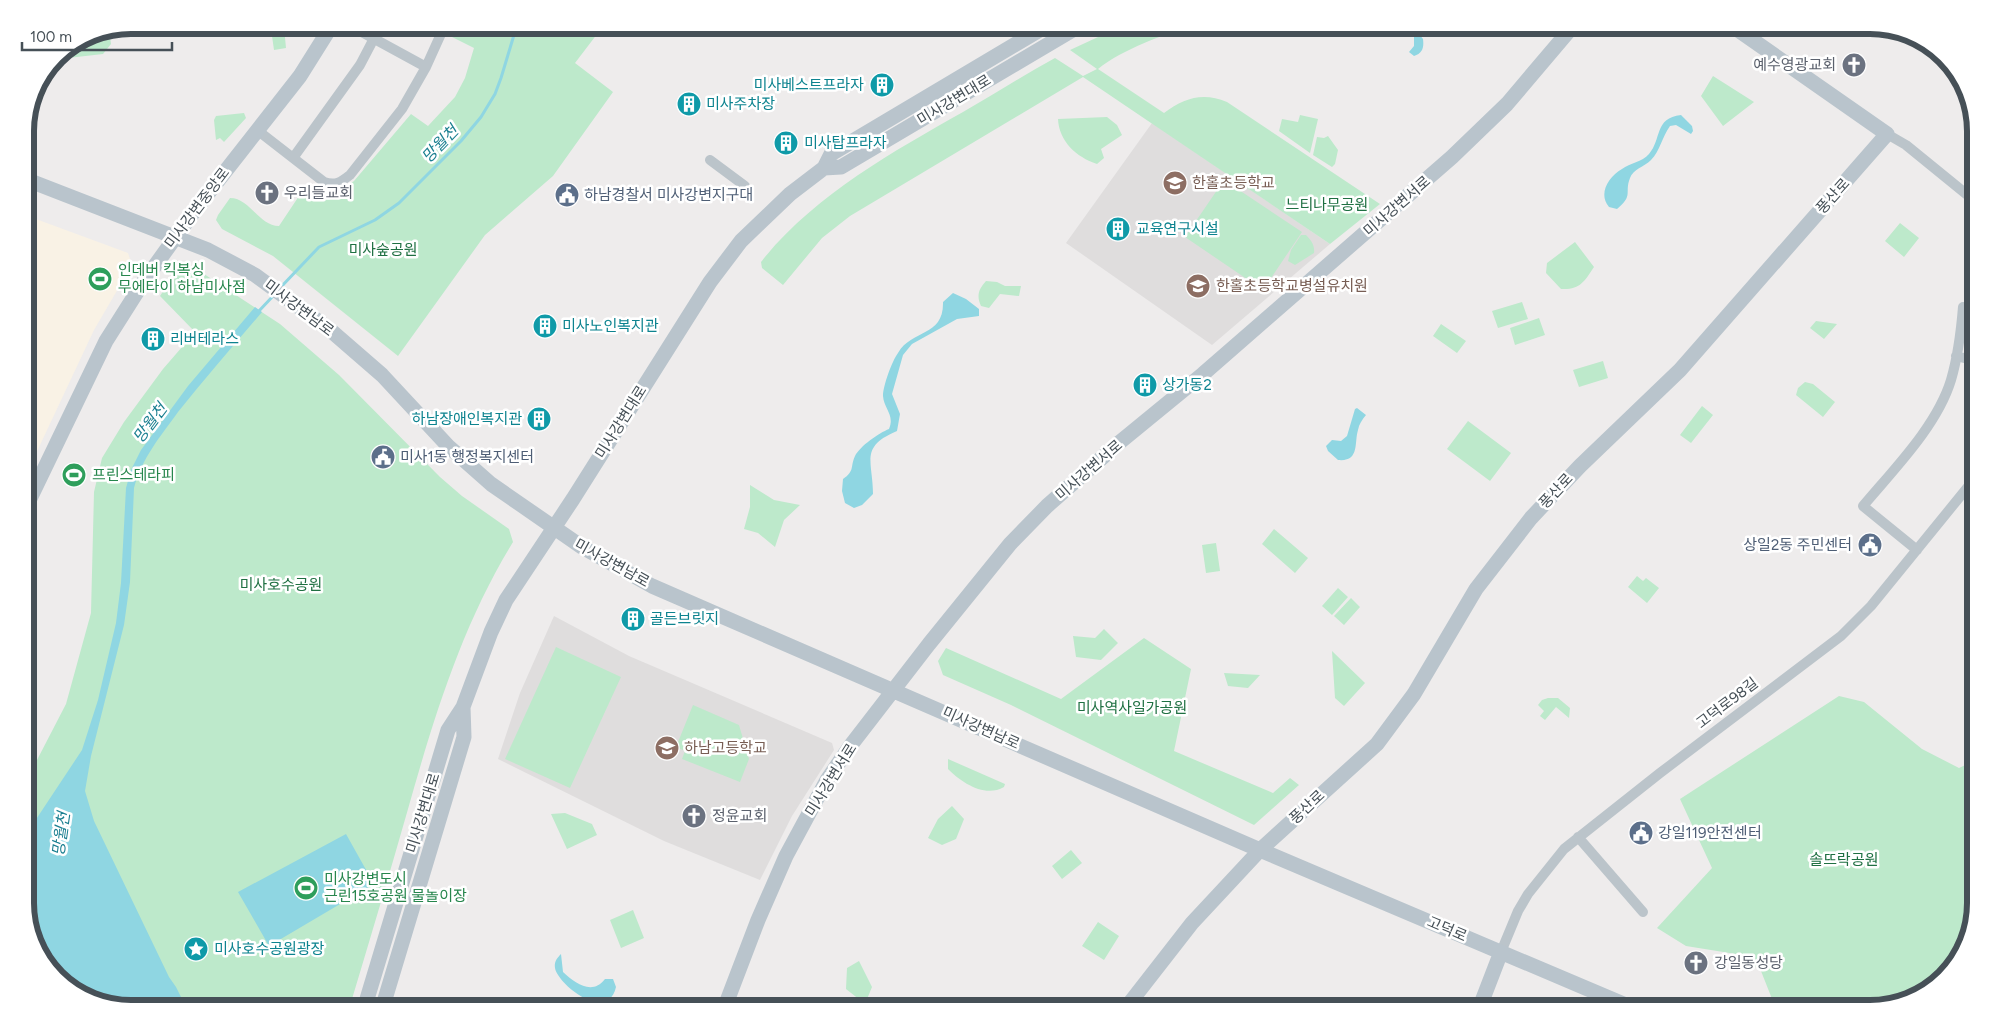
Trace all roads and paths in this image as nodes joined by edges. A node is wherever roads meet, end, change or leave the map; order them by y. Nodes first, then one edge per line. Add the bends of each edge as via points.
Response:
1 (326, 34) edge
2 (365, 34) edge
3 (376, 34) edge
4 (441, 34) edge
5 (1033, 34) edge
6 (1066, 34) edge
7 (1566, 34) edge
8 (1744, 34) edge
9 (374, 39) junction
10 (426, 67) junction
11 (257, 130) junction
12 (1887, 134) junction
13 (293, 158) junction
14 (710, 160) dead end
15 (824, 168) junction
16 (34, 182) edge
17 (745, 186) dead end
18 (1967, 195) edge
19 (175, 236) junction
20 (1963, 307) dead end
21 (1956, 356) junction
22 (1967, 359) edge
23 (1967, 488) edge
24 (34, 490) edge
25 (554, 528) junction
26 (1917, 550) junction
27 (893, 690) junction
28 (463, 707) junction
29 (1578, 837) junction
30 (1260, 850) junction
31 (1643, 912) dead end
32 (1501, 952) junction
33 (367, 1000) edge
34 (385, 1000) edge
35 (727, 1000) edge
36 (1132, 1000) edge
37 (1482, 1000) edge
38 (1614, 1000) edge

1 - 11 main road, 미사강변중앙로 via 300,76
2 - 9 street
3 - 9 street
4 - 10 street
5 - 15 main road, 미사강변대로 via 832,154
6 - 15 main road, 미사강변대로 via 841,166
7 - 27 main road, 미사강변서로 via 1507,104 1452,158 1040,513 977,583
8 - 12 main road
9 - 10 street
9 - 13 street via 342,91
10 - 13 street via 402,108 342,182 333,185 324,182
11 - 13 street
11 - 19 main road, 미사강변중앙로
12 - 18 street via 1906,145
12 - 30 main road, 풍산로 via 1680,370 1580,466 1525,525 1476,589 1414,694 1376,744
14 - 17 street
15 - 25 main road, 미사강변대로 via 790,194 727,259
16 - 19 main road, 미사강변남로
19 - 24 main road, 미사강변중앙로 via 106,341
19 - 25 main road, 미사강변남로 via 255,275 329,329 393,385 474,470
20 - 21 street
21 - 22 street
21 - 26 street via 1951,380 1930,422 1863,506
23 - 26 street, 고덕로98길
25 - 27 main road, 미사강변남로 via 582,548 652,586
25 - 28 main road, 미사강변대로 via 506,600
26 - 29 street, 고덕로98길 via 1871,606 1841,636
27 - 30 main road, 미사강변남로
27 - 35 main road, 미사강변서로 via 827,780 758,920
28 - 33 main road, 미사강변대로 via 448,730
28 - 34 main road, 미사강변대로 via 464,737
29 - 31 street
29 - 32 street, 고덕로98길 via 1556,858 1528,894
30 - 32 main road, 고덕로
30 - 36 main road, 풍산로 via 1192,923
32 - 37 main road
32 - 38 main road, 고덕로

